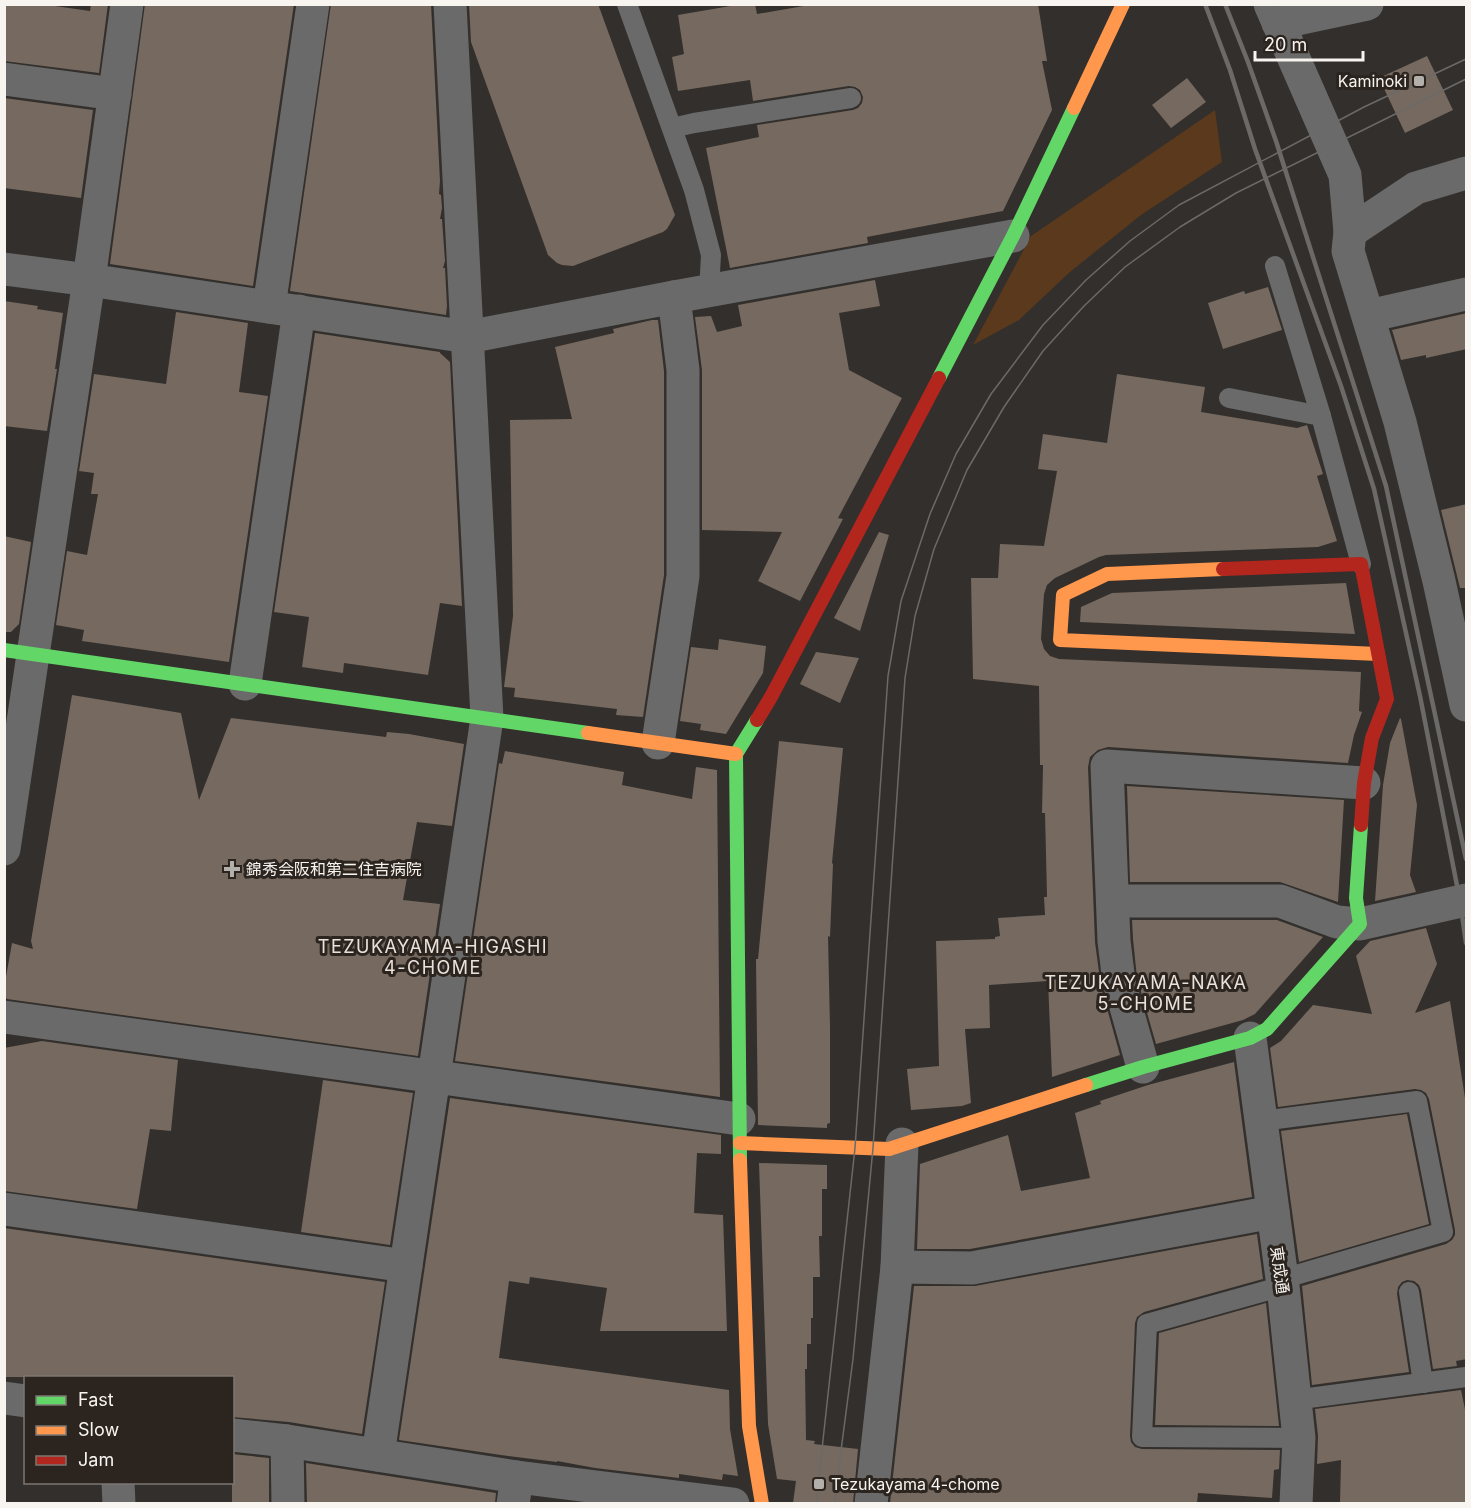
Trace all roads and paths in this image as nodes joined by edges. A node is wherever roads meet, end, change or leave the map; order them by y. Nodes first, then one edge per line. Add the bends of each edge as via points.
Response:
1 (127, 4) edge
2 (313, 4) edge
3 (450, 4) edge
4 (627, 4) edge
5 (1123, 4) edge
6 (1367, 4) edge
7 (1274, 14) edge
8 (4, 79) edge
9 (115, 94) junction
10 (851, 98) dead end
11 (672, 128) junction
12 (1467, 174) edge
13 (1350, 232) junction
14 (1013, 236) junction
15 (1275, 266) dead end
16 (4, 269) edge
17 (89, 279) junction
18 (709, 291) junction
19 (1467, 294) edge
20 (674, 297) junction
21 (284, 309) junction
22 (1368, 316) junction
23 (468, 337) junction
24 (1229, 398) dead end
25 (1321, 416) junction
26 (1361, 564) junction
27 (19, 652) edge
28 (1378, 654) junction
29 (245, 684) junction
30 (1467, 705) edge
31 (487, 718) junction
32 (658, 743) junction
33 (736, 754) junction
34 (1364, 783) junction
35 (5, 847) edge
36 (1467, 900) edge
37 (1113, 901) junction
38 (1360, 924) junction
39 (4, 1017) edge
40 (1250, 1038) junction
41 (1143, 1067) junction
42 (434, 1077) junction
43 (1261, 1121) junction
44 (740, 1131) junction
45 (902, 1144) junction
46 (4, 1209) edge
47 (1273, 1212) junction
48 (406, 1266) junction
49 (897, 1267) junction
50 (1282, 1283) junction
51 (1409, 1292) dead end
52 (1467, 1377) edge
53 (1423, 1383) junction
54 (4, 1398) edge
55 (1294, 1400) junction
56 (24, 1401) edge
57 (234, 1435) edge
58 (1299, 1438) junction
59 (287, 1441) junction
60 (378, 1455) junction
61 (118, 1484) edge
62 (515, 1490) edge
63 (119, 1503) edge
64 (288, 1503) edge
65 (733, 1503) edge
66 (762, 1503) edge
67 (871, 1503) edge
68 (1296, 1503) edge

1 - 9 street
2 - 21 street
3 - 23 street
4 - 11 lane
5 - 14 street
6 - 7 street
7 - 13 street via 1345,175
8 - 9 street
9 - 17 street
10 - 11 lane
11 - 18 lane via 711,255
12 - 13 street via 1416,188
13 - 22 street via 1348,251
14 - 18 street
14 - 33 street via 771,697
15 - 25 lane
16 - 17 street
17 - 21 street
17 - 27 street
18 - 20 street
19 - 22 street
20 - 23 street
20 - 32 street via 683,370 682,576
21 - 23 street
21 - 29 street
22 - 30 street via 1400,422
23 - 31 street
24 - 25 lane
25 - 26 lane
26 - 28 street
26 - 28 street via 1107,574 1063,595 1060,640
27 - 29 street
27 - 35 street
28 - 34 street via 1387,699 1372,738
29 - 31 street
31 - 32 street
31 - 42 street
32 - 33 street
33 - 44 street
34 - 37 street via 1107,766
34 - 38 street via 1356,898
36 - 38 street
37 - 38 street via 1280,901 1337,921
37 - 41 street via 1119,982
38 - 40 street via 1268,1029
39 - 42 street
40 - 41 street
40 - 43 street, 東成通
41 - 45 street
42 - 44 street
42 - 48 street
43 - 47 street, 東成通
43 - 50 lane via 1417,1101 1443,1232
44 - 45 street via 889,1149
44 - 66 street via 749,1426
45 - 49 street
46 - 48 street
47 - 49 street via 972,1268
47 - 50 street, 東成通
48 - 60 street
49 - 67 street
50 - 55 street, 東成通
50 - 58 lane via 1147,1324 1142,1437
51 - 53 lane
52 - 53 lane
53 - 55 lane
54 - 56 street
55 - 58 street, 東成通
57 - 59 street
58 - 68 street, 東成通
59 - 60 street
59 - 64 street
60 - 62 street
61 - 63 street
62 - 65 street

